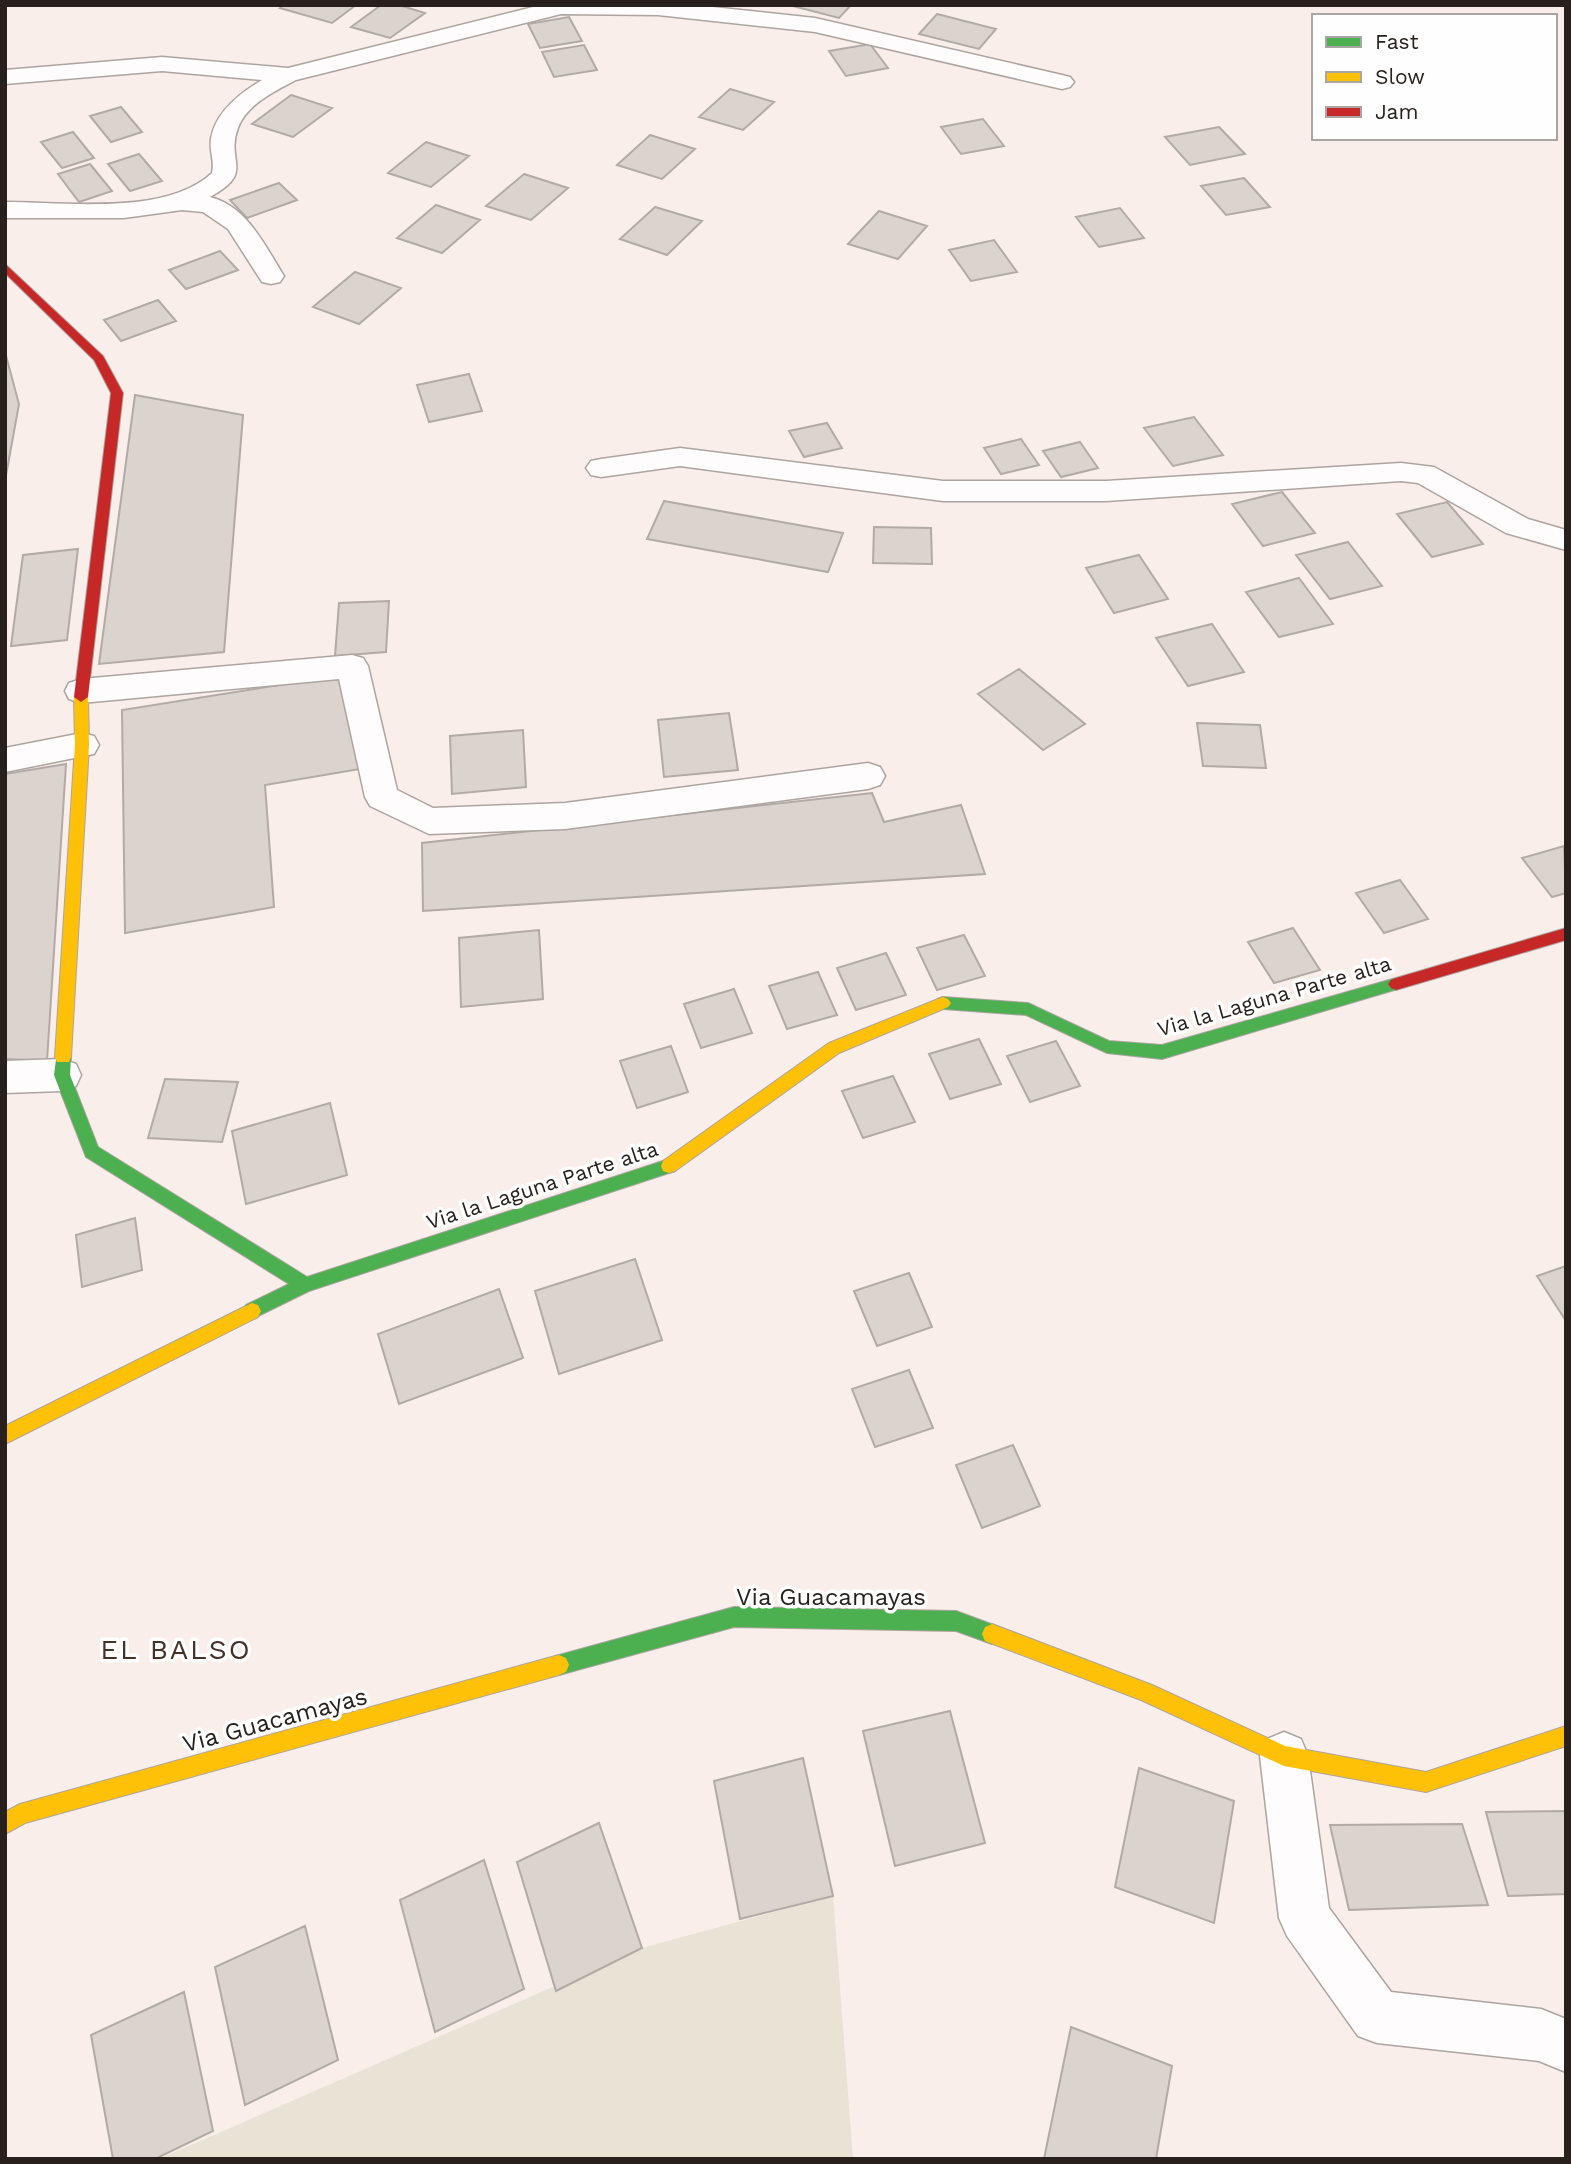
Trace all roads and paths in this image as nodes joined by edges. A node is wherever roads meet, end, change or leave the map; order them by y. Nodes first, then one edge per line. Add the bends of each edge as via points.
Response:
1 (288, 75) junction
2 (5, 78) edge
3 (1062, 82) dead end
4 (182, 202) junction
5 (5, 210) edge
6 (5, 267) edge
7 (271, 276) dead end
8 (601, 468) dead end
9 (1566, 540) edge
10 (81, 691) junction
11 (82, 746) junction
12 (5, 760) edge
13 (868, 776) dead end
14 (1566, 934) edge
15 (62, 1075) junction
16 (5, 1077) edge
17 (305, 1285) junction
18 (5, 1434) edge
19 (1566, 1736) edge
20 (1284, 1756) junction
21 (5, 1824) edge
22 (1566, 2046) edge

1 - 2 street via 162,64
1 - 3 street via 561,7 645,8 815,25
1 - 4 street via 233,112 222,139 227,167 221,179
4 - 5 street via 124,210
4 - 7 street via 210,205 238,223
6 - 10 street via 99,358 117,393
8 - 9 street via 680,457 943,491 1106,491 1401,472 1424,474 1517,526
10 - 11 street
10 - 13 street via 352,666 382,797 429,821 565,817
11 - 12 street
11 - 15 street
14 - 17 street, Via la Laguna Parte alta via 1161,1052 1107,1047 1028,1009 942,1003 834,1048 671,1165
15 - 16 street
15 - 17 street via 92,1152
17 - 18 street, Via la Laguna Parte alta
19 - 20 street, Via Guacamayas via 1426,1782
20 - 21 street, Via Guacamayas via 1145,1692 956,1620 734,1617 20,1814
20 - 22 street via 1305,1919 1377,2017 1541,2035

